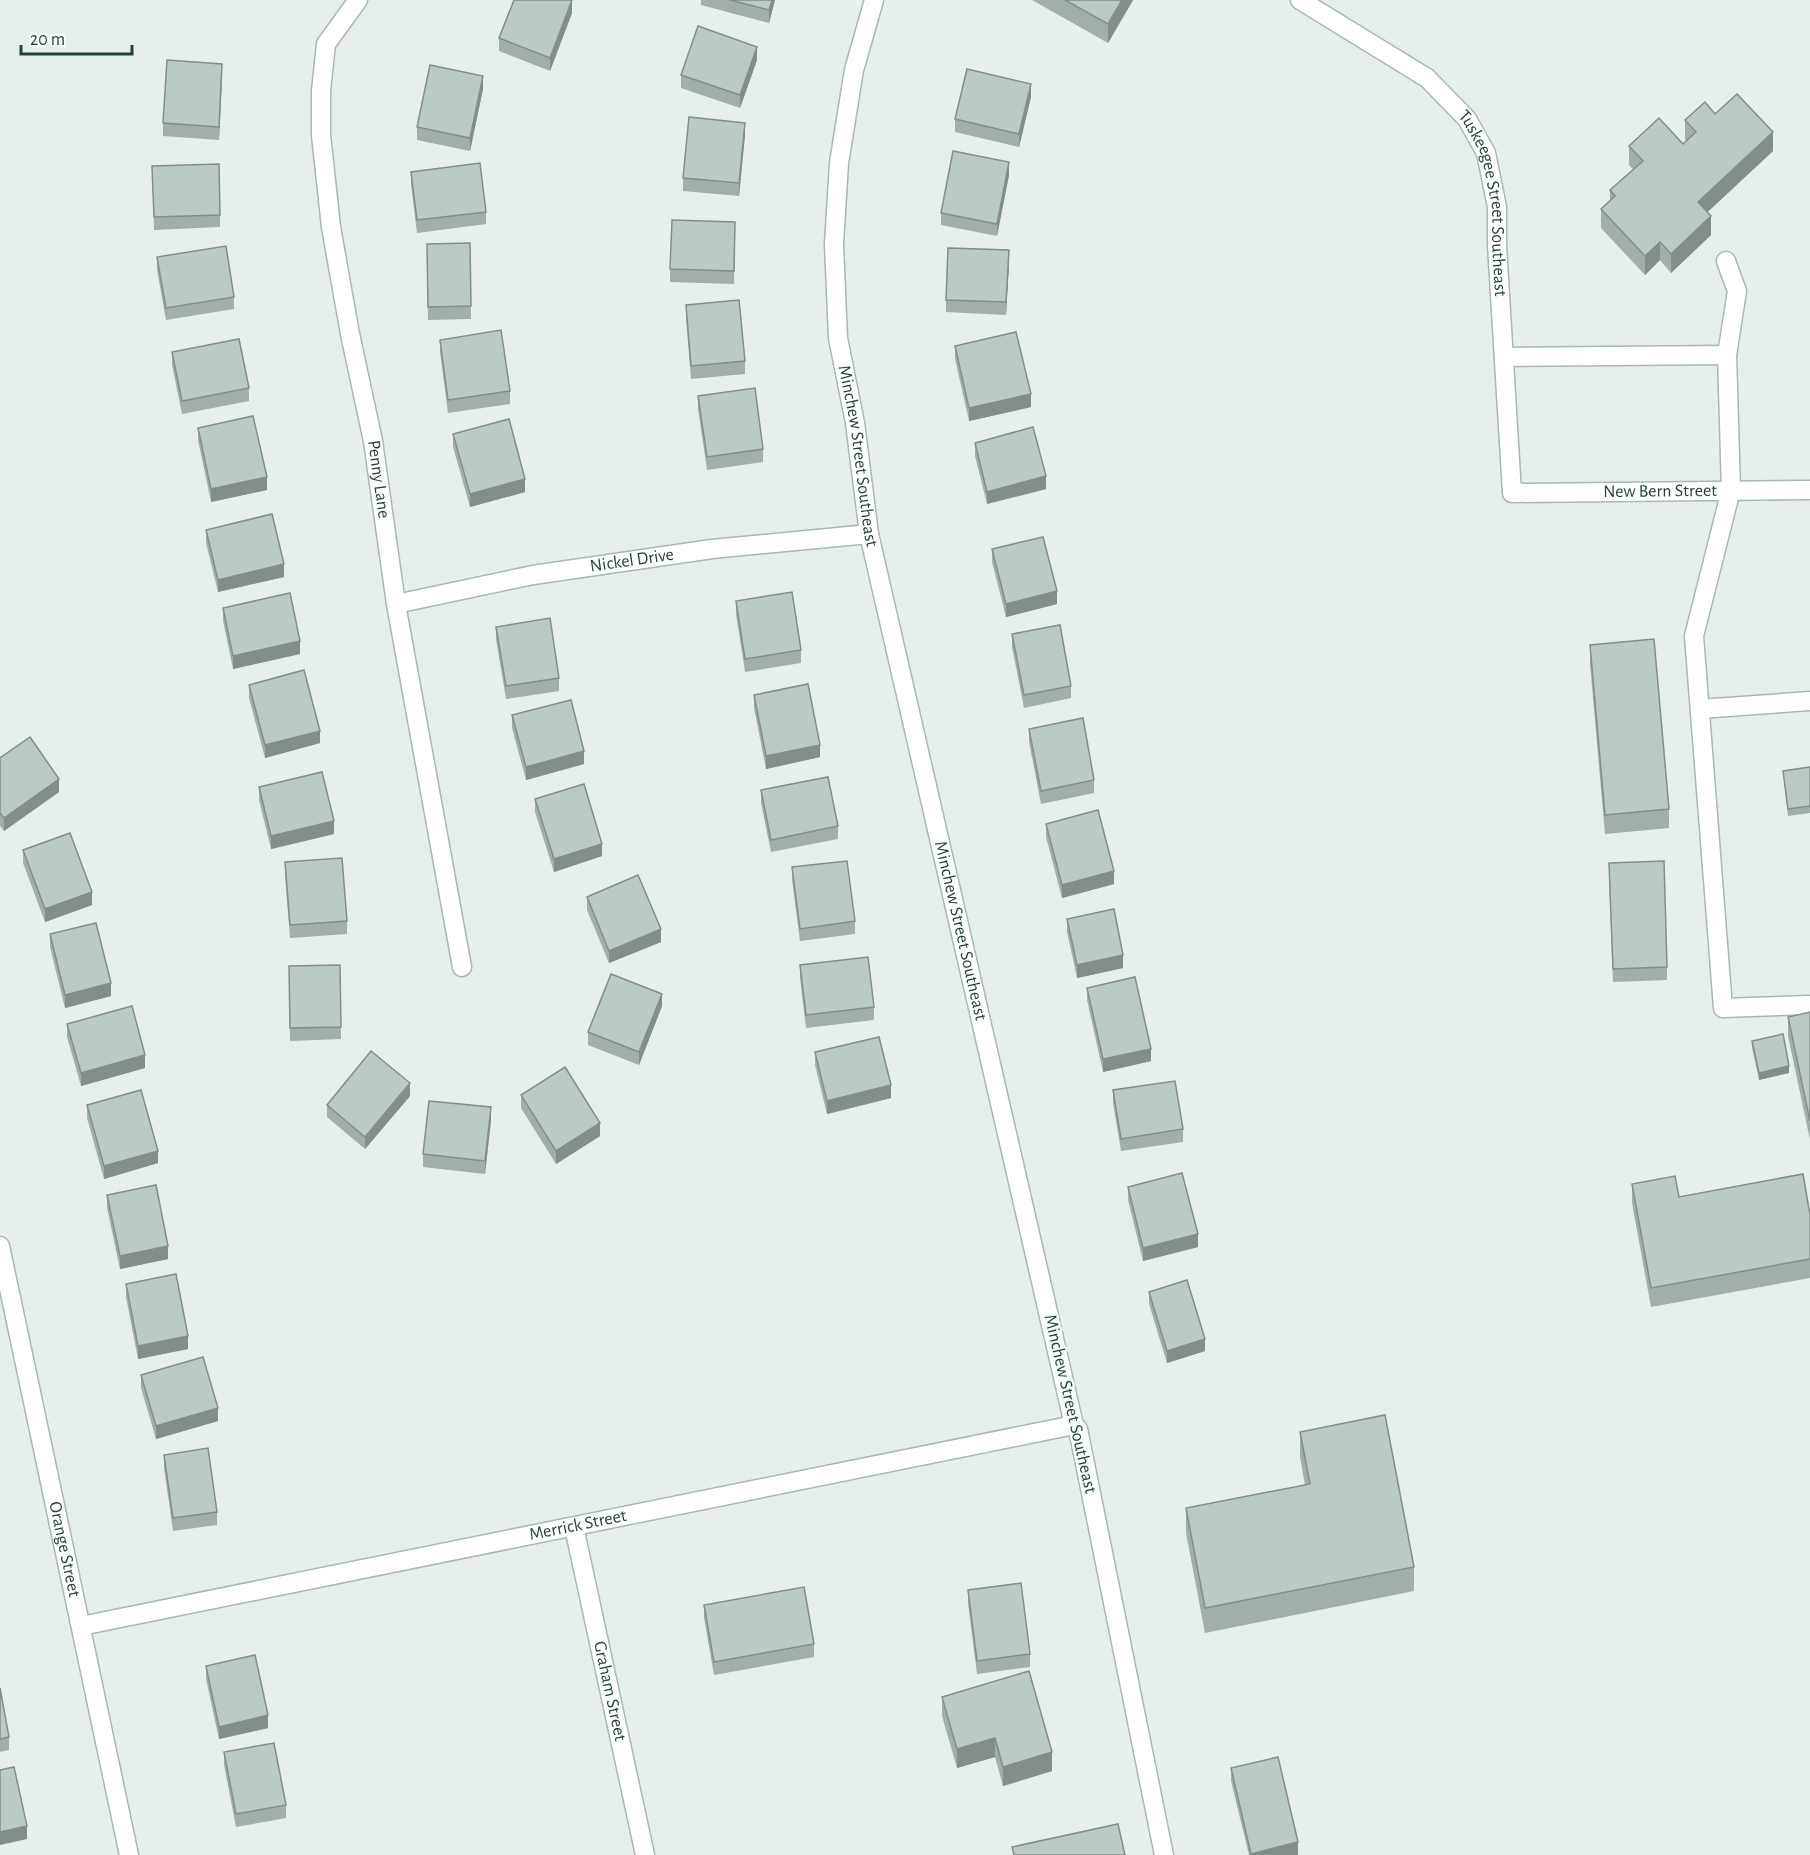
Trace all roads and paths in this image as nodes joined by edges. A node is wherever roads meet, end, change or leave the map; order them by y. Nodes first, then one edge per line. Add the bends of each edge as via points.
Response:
1 (358, 0) edge
2 (874, 0) edge
3 (1300, 0) edge
4 (1725, 261) dead end
5 (1727, 355) junction
6 (1504, 357) junction
7 (1731, 490) junction
8 (1810, 490) edge
9 (1512, 493) joint
10 (869, 534) junction
11 (396, 604) junction
12 (1810, 701) edge
13 (1700, 709) junction
14 (462, 968) dead end
15 (1810, 1005) edge
16 (0, 1246) edge
17 (1074, 1425) junction
18 (574, 1527) junction
19 (81, 1626) junction
20 (129, 1855) edge
21 (645, 1855) edge
22 (1164, 1855) edge

1 - 11 street, Penny Lane via 326,44 321,135 331,227 373,441
2 - 10 street, Minchew Street Southeast via 854,70 838,163 834,243 838,338 855,423
3 - 6 street, Tuskeegee Street Southeast via 1427,78 1467,119 1486,153 1497,207
4 - 5 street via 1737,291
5 - 6 street
5 - 7 street
6 - 9 street, Tuskeegee Street Southeast
7 - 8 street, New Bern Street
7 - 9 street, New Bern Street
7 - 13 street via 1694,636
10 - 11 street, Nickel Drive via 712,549 533,575
10 - 17 street, Minchew Street Southeast
11 - 14 street, Penny Lane
12 - 13 street
13 - 15 street via 1723,1008
16 - 19 street, Orange Street
17 - 18 street, Merrick Street
17 - 22 street, Minchew Street Southeast via 1078,1429
18 - 19 street, Merrick Street
18 - 21 street, Graham Street
19 - 20 street, Orange Street

